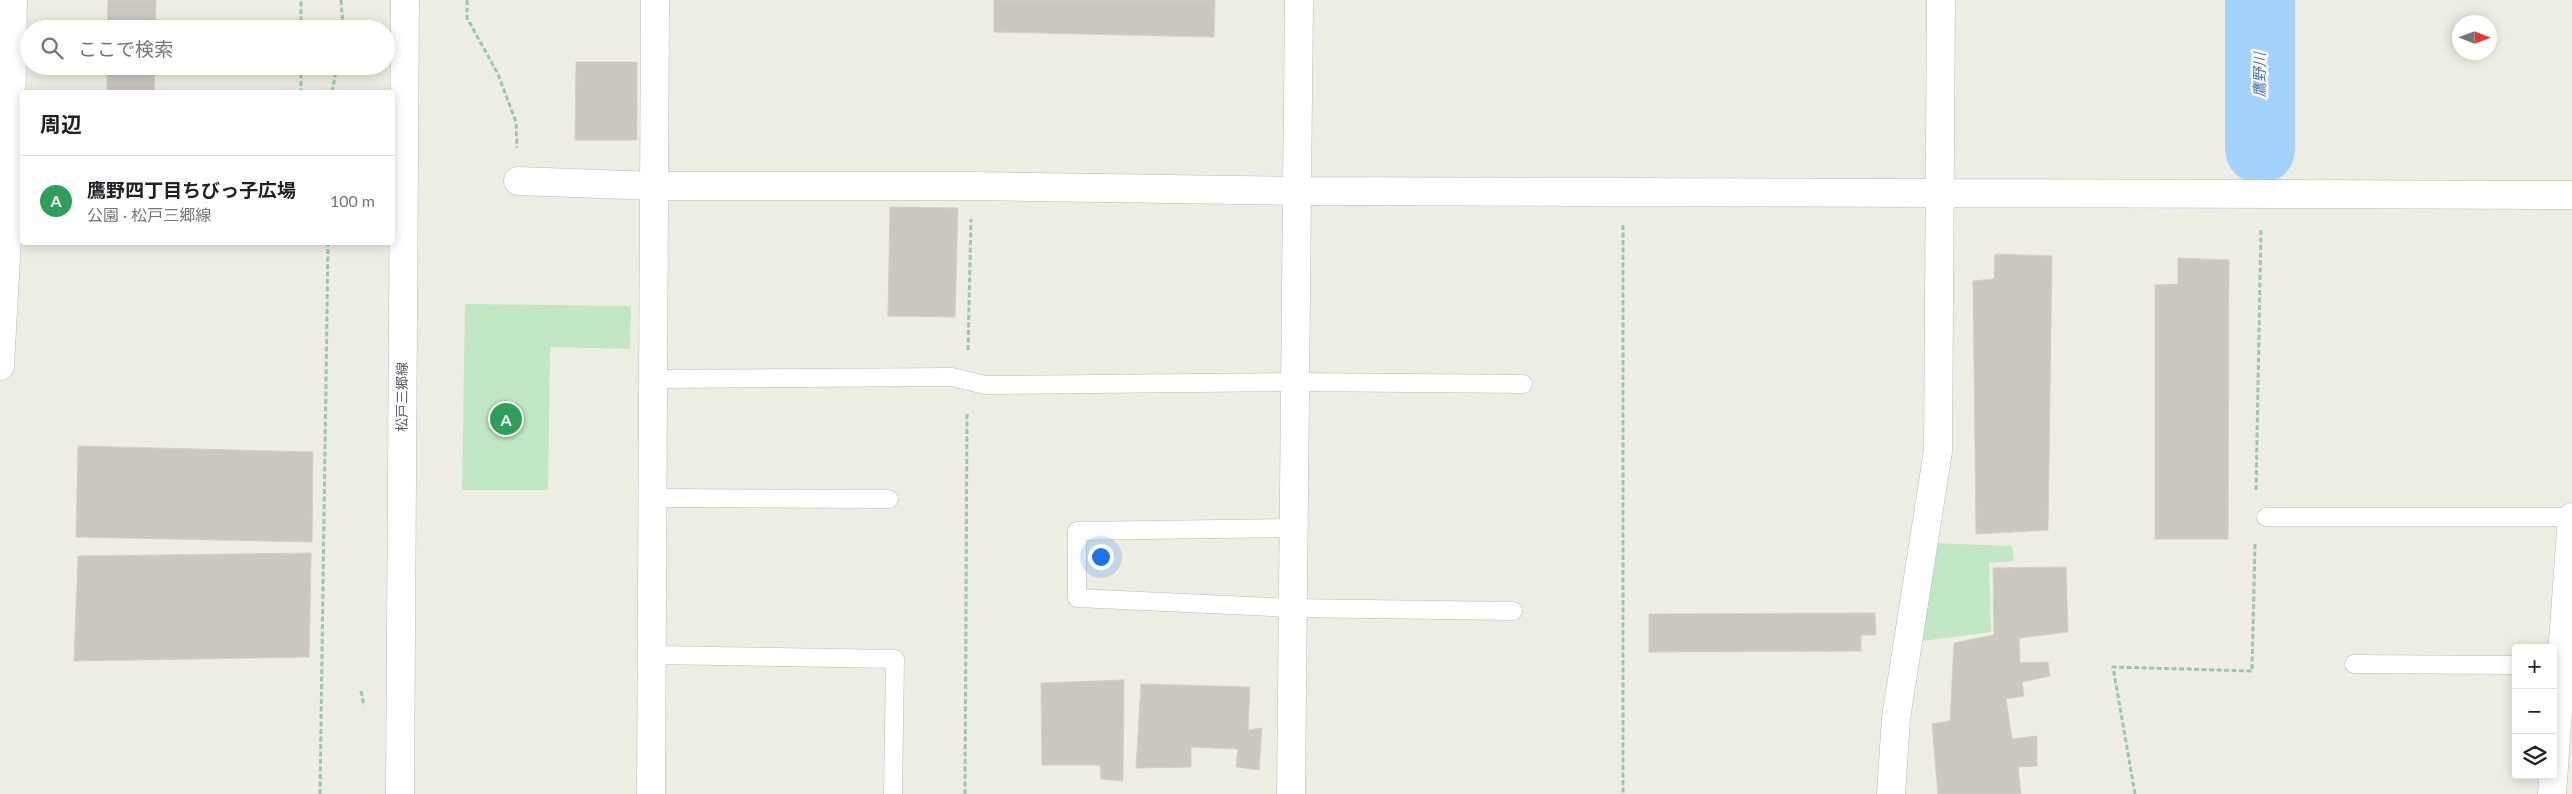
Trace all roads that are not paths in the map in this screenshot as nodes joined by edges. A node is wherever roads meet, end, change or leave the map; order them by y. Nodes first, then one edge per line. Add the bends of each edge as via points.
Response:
1 (13, 0) edge
2 (405, 0) edge
3 (655, 0) edge
4 (1300, 0) edge
5 (1941, 0) edge
6 (518, 181) road end
7 (11, 184) edge
8 (655, 186) junction
9 (1296, 191) junction
10 (1940, 192) junction
11 (2572, 195) edge
12 (0, 366) edge
13 (653, 380) junction
14 (1294, 382) junction
15 (1523, 384) dead end
16 (652, 498) junction
17 (889, 500) dead end
18 (2266, 517) dead end
19 (2572, 517) edge
20 (1293, 528) junction
21 (1292, 608) junction
22 (1514, 611) dead end
23 (652, 655) junction
24 (2354, 664) dead end
25 (2512, 665) edge
26 (2557, 665) edge
27 (2556, 689) edge
28 (400, 794) edge
29 (651, 794) edge
30 (893, 794) edge
31 (1291, 794) edge
32 (1891, 794) edge
33 (2552, 794) edge

1 - 7 street
2 - 28 street, 松戸三郷線
3 - 8 street
4 - 9 street
5 - 10 street
6 - 8 street
7 - 12 street
8 - 9 street
8 - 13 street
9 - 10 street
9 - 14 street
10 - 11 street
10 - 32 street via 1938,451 1896,718
13 - 14 lane via 952,377 986,385
13 - 16 street
14 - 15 lane
14 - 20 street
16 - 17 lane
16 - 23 street
18 - 19 lane
19 - 26 street
20 - 21 street
20 - 21 lane via 1077,531 1077,598
21 - 22 lane
21 - 31 street
23 - 29 street
23 - 30 lane via 895,659
24 - 25 lane
27 - 33 street

